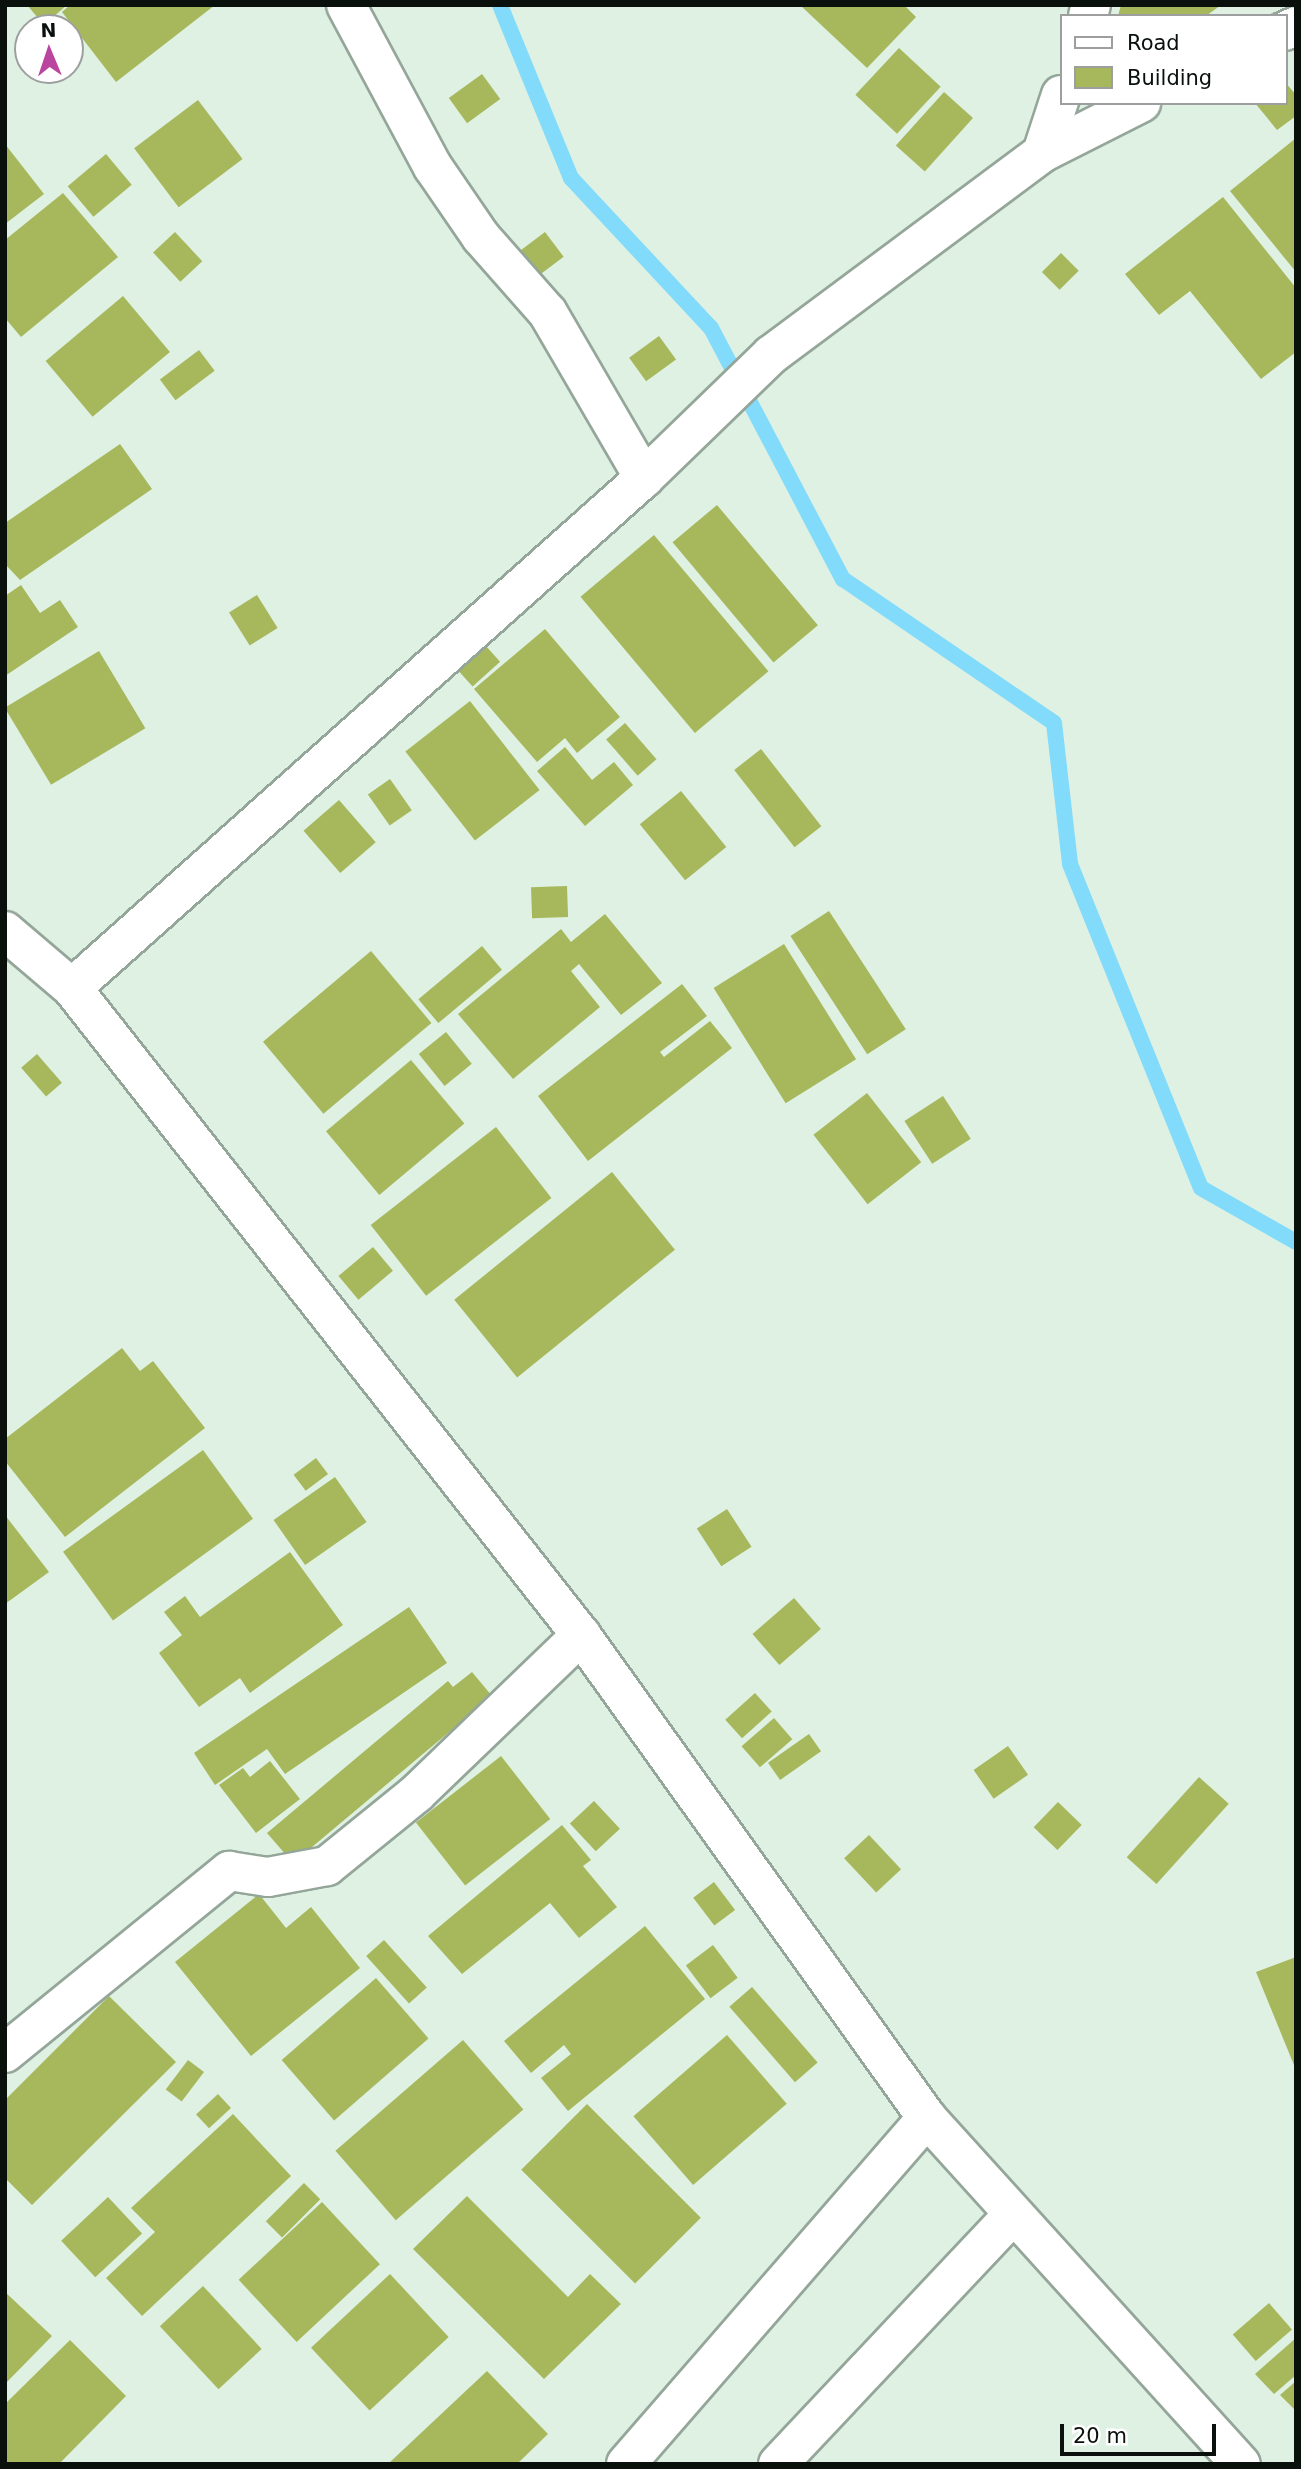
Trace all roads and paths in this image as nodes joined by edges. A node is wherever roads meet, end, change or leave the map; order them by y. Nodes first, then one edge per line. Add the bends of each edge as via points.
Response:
1 (346, 5) edge
2 (1060, 98) edge
3 (1137, 105) edge
4 (1042, 153) junction
5 (644, 478) junction
6 (5, 931) edge
7 (72, 988) junction
8 (581, 1635) junction
9 (5, 2053) edge
10 (927, 2118) junction
11 (1013, 2215) junction
12 (626, 2464) edge
13 (778, 2464) edge
14 (1241, 2464) edge

1 - 5 street via 433,167 481,237 548,313
2 - 4 street
3 - 4 street
4 - 5 street via 771,355
5 - 7 street
6 - 7 street
7 - 8 street
8 - 9 street via 417,1793 327,1866 268,1877 229,1871
8 - 10 street
10 - 11 street
10 - 12 street
11 - 13 street
11 - 14 street

